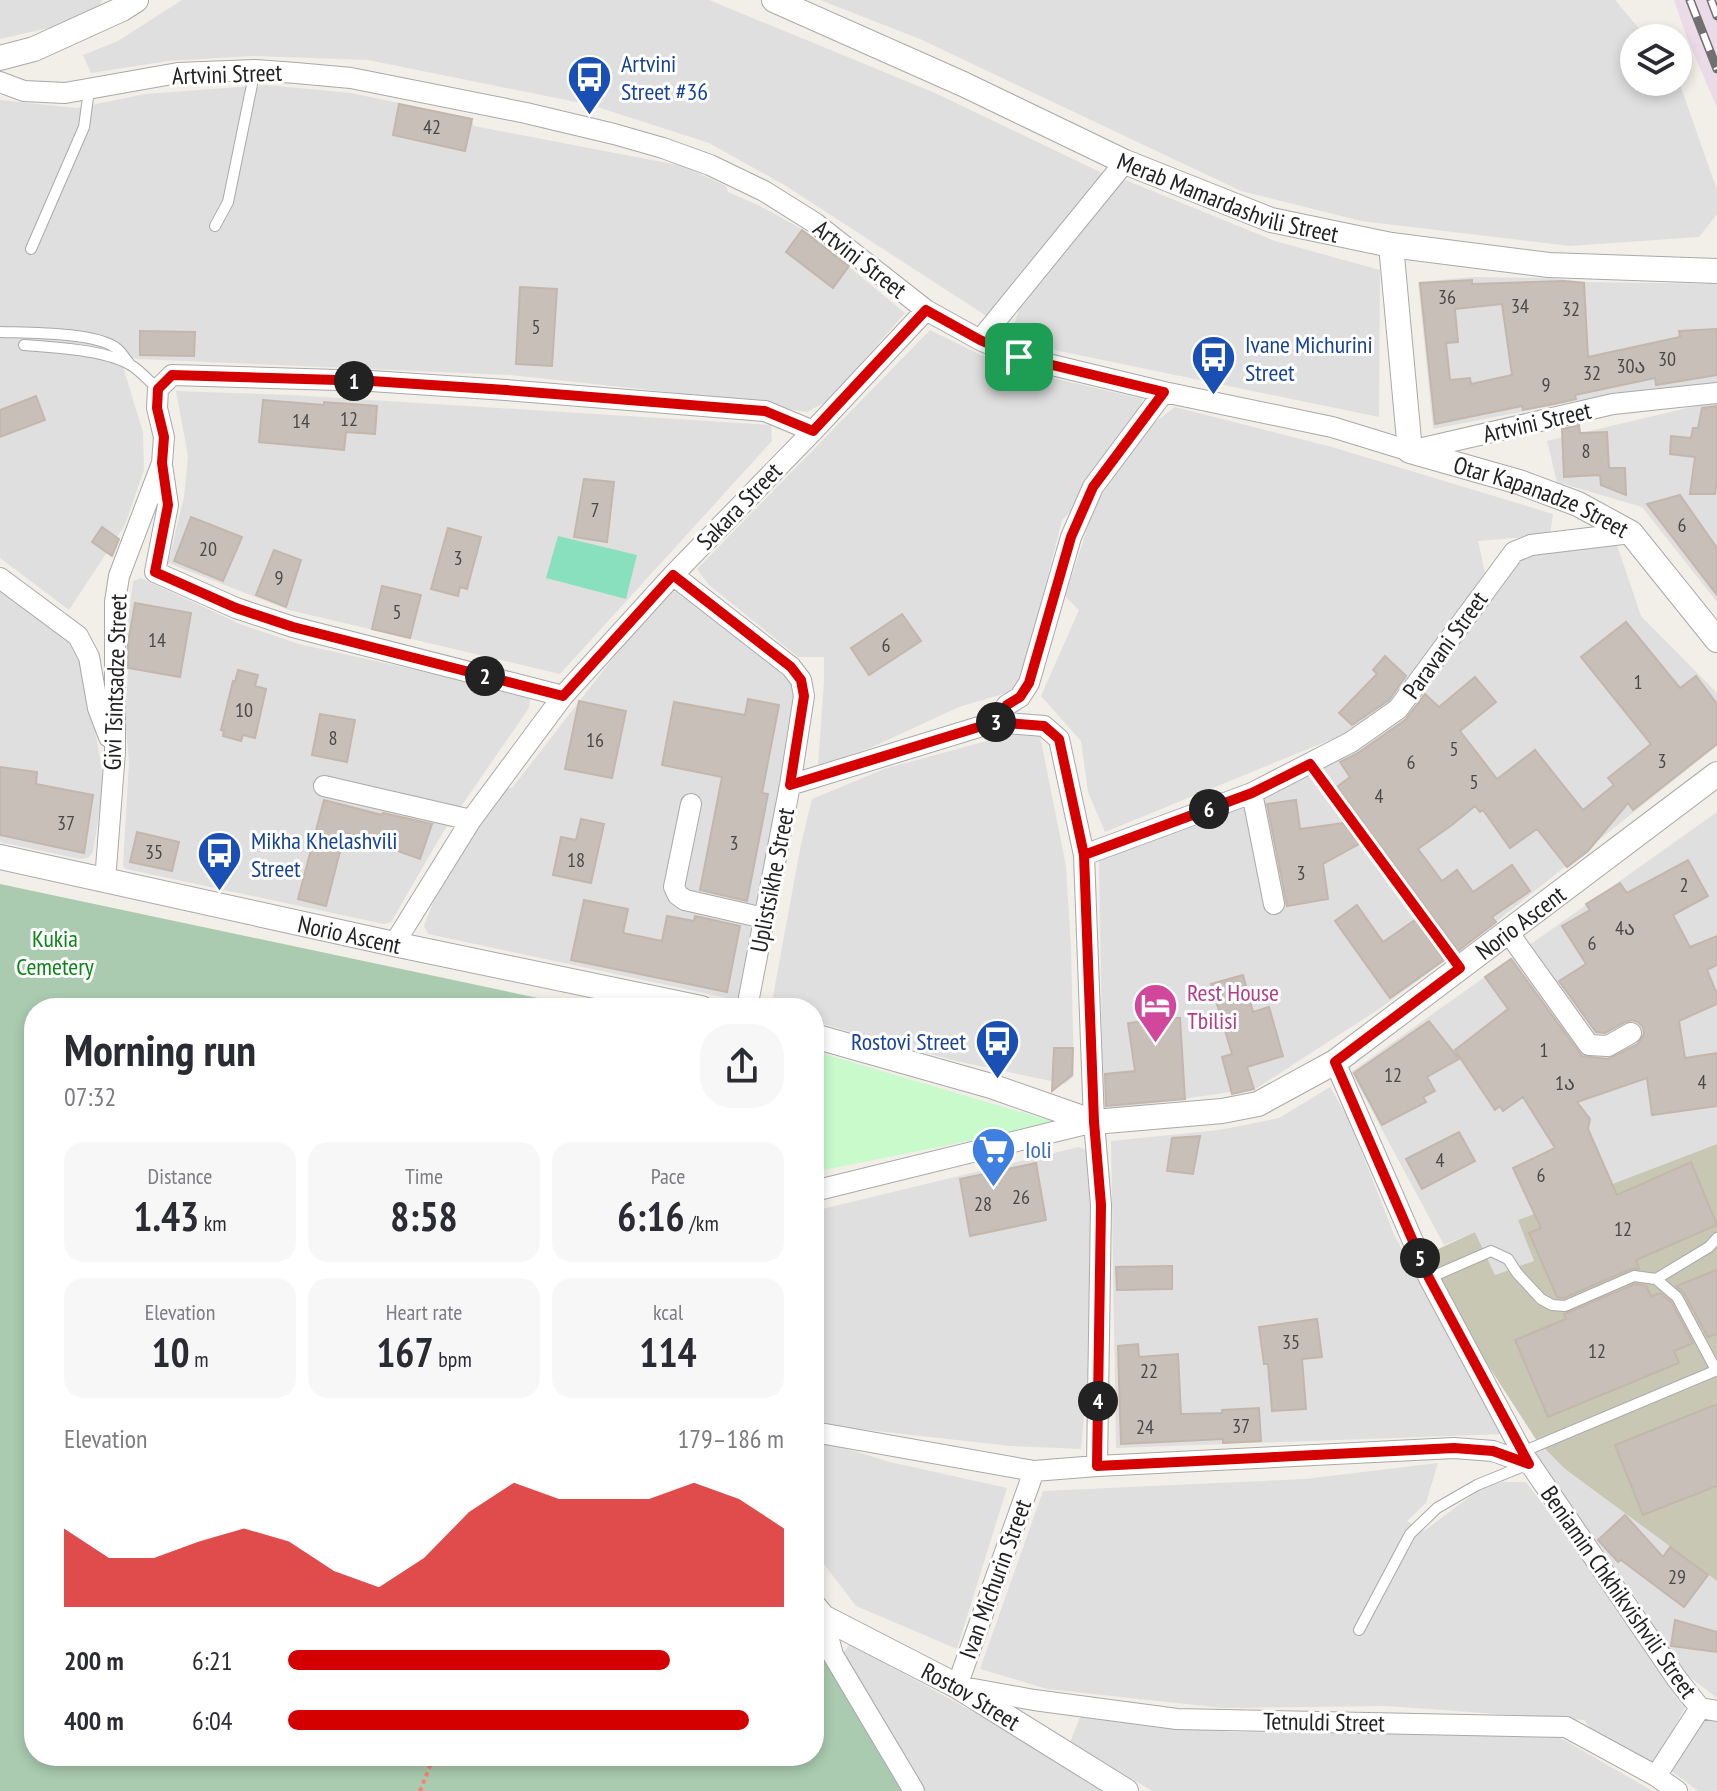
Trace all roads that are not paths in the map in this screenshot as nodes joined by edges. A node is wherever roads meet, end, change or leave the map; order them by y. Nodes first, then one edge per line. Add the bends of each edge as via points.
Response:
1 (774, 0) edge
2 (128, 3) edge
3 (0, 58) edge
4 (255, 70) junction
5 (0, 82) edge
6 (89, 90) junction
7 (1125, 162) junction
8 (215, 226) dead end
9 (1391, 245) junction
10 (31, 249) dead end
11 (1717, 271) edge
12 (926, 310) junction
13 (0, 332) edge
14 (980, 340) junction
15 (24, 345) dead end
16 (130, 365) junction
17 (158, 389) junction
18 (1164, 392) junction
19 (1717, 393) edge
20 (813, 431) junction
21 (1410, 451) junction
22 (162, 463) junction
23 (1631, 533) junction
24 (673, 575) junction
25 (0, 578) edge
26 (1717, 640) edge
27 (563, 696) junction
28 (995, 722) junction
29 (115, 752) junction
30 (1310, 764) junction
31 (1717, 774) edge
32 (790, 785) junction
33 (324, 786) dead end
34 (1252, 793) junction
35 (691, 804) dead end
36 (471, 820) junction
37 (1084, 855) junction
38 (0, 857) edge
39 (105, 881) junction
40 (1274, 904) dead end
41 (764, 918) junction
42 (1508, 932) junction
43 (394, 944) junction
44 (1460, 968) junction
45 (653, 998) edge
46 (749, 998) edge
47 (1631, 1033) dead end
48 (824, 1039) edge
49 (1335, 1062) junction
50 (1094, 1122) junction
51 (824, 1189) edge
52 (1717, 1238) edge
53 (1429, 1278) junction
54 (1656, 1279) junction
55 (1717, 1370) edge
56 (824, 1434) edge
57 (1526, 1458) junction
58 (1097, 1466) junction
59 (1034, 1471) junction
60 (824, 1614) edge
61 (824, 1627) edge
62 (1359, 1630) dead end
63 (957, 1686) junction
64 (1708, 1710) edge
65 (1656, 1776) junction
66 (914, 1791) edge
67 (1126, 1791) edge
68 (1677, 1791) edge

1 - 7 street, Merab Mamardashvili Street
2 - 3 street via 34,49
4 - 6 street, Artvini Street via 178,73
4 - 8 lane via 228,202
4 - 12 street, Artvini Street via 351,78 540,116 663,148 764,191 815,223
5 - 6 street, Artvini Street via 39,93
6 - 10 lane via 84,127
7 - 9 street, Merab Mamardashvili Street via 1271,220
7 - 14 street
9 - 11 street, Merab Mamardashvili Street via 1549,265
9 - 21 street
12 - 14 street, Artvini Street
12 - 20 street, Sakara Street
13 - 16 lane via 93,339 116,347
14 - 18 street, Artvini Street via 1019,357
15 - 16 lane via 74,349
16 - 17 lane
17 - 20 street via 172,375 371,381 765,411
17 - 22 street, Givi Tsintsadze Street
18 - 21 street, Artvini Street via 1332,427
18 - 28 street via 1093,487 1071,537 1029,683
19 - 21 street, Artvini Street via 1613,404
20 - 24 street, Sakara Street
21 - 23 street, Otar Kapanadze Street via 1519,482 1578,504
22 - 27 street via 168,505 155,572 293,627
22 - 29 street, Givi Tsintsadze Street via 119,576
23 - 26 street, Otar Kapanadze Street
23 - 30 street, Paravani Street via 1531,545 1514,552 1398,709
24 - 27 street, Sakara Street
24 - 32 street, Uplistsikhe Street via 801,680 804,696
25 - 29 street via 78,636 89,657 98,708
27 - 36 street, Sakara Street
28 - 32 street
28 - 37 street via 1044,726 1059,739
29 - 39 street, Givi Tsintsadze Street
30 - 34 street, Paravani Street
30 - 44 lane
31 - 42 street, Norio Ascent
32 - 41 street, Uplistsikhe Street
33 - 36 street
34 - 37 street, Paravani Street
34 - 40 street
35 - 41 street via 674,887 678,895
36 - 43 street, Sakara Street
37 - 50 street
38 - 39 street, Norio Ascent
39 - 43 street, Norio Ascent
41 - 46 street, Uplistsikhe Street
42 - 44 street, Norio Ascent
42 - 47 street via 1589,1045 1608,1046
43 - 45 street, Norio Ascent
44 - 49 street, Norio Ascent
48 - 50 street, Norio Ascent via 991,1086
49 - 50 street, Norio Ascent via 1258,1104
49 - 53 street
50 - 51 street, Norio Ascent
50 - 58 street via 1101,1205
52 - 54 lane
53 - 54 lane via 1491,1251 1508,1259 1541,1299 1565,1306 1634,1276
53 - 57 street
54 - 55 lane via 1677,1297
55 - 57 lane
56 - 59 street, Beniamin Chkhikvishvili Street
57 - 58 street, Beniamin Chkhikvishvili Street via 1454,1448
57 - 62 lane via 1437,1508 1410,1534
57 - 64 street, Beniamin Chkhikvishvili Street via 1677,1679
58 - 59 street, Beniamin Chkhikvishvili Street
59 - 63 street, Ivan Michurin Street
60 - 63 street, Rostov Street
61 - 66 street via 833,1655
63 - 65 street, Tetnuldi Street via 1177,1719 1566,1727
63 - 67 street, Rostov Street
64 - 65 street
65 - 68 street, Tetnuldi Street

